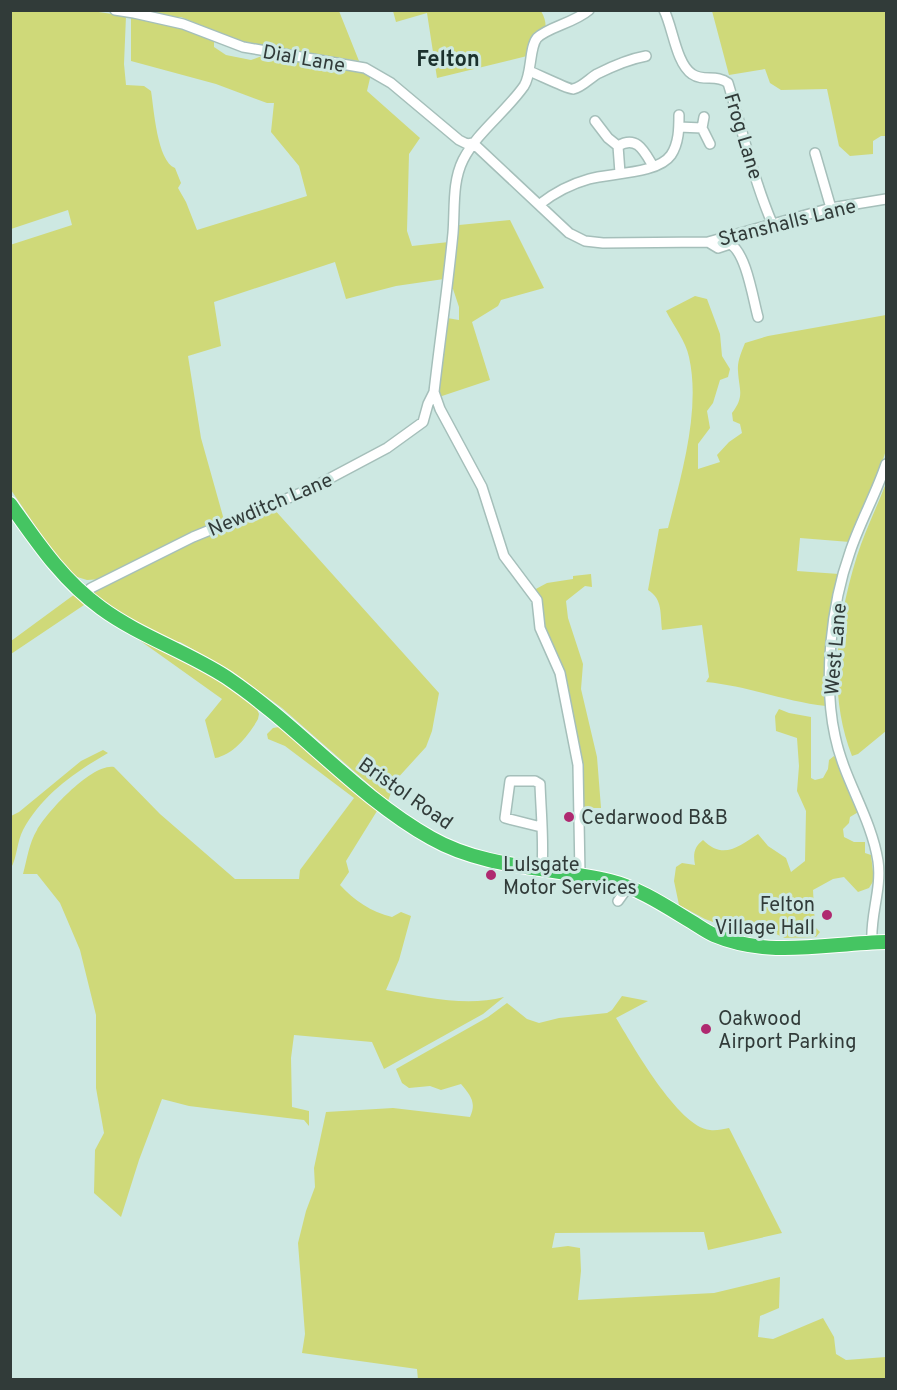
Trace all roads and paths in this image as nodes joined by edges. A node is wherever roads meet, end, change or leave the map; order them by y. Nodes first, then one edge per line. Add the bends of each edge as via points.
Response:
1 (115, 10) edge
2 (589, 10) edge
3 (664, 10) edge
4 (646, 56) dead end
5 (530, 71) junction
6 (679, 115) dead end
7 (704, 117) dead end
8 (595, 121) dead end
9 (679, 127) junction
10 (702, 128) junction
11 (473, 143) junction
12 (710, 144) dead end
13 (618, 146) junction
14 (815, 153) dead end
15 (652, 166) junction
16 (620, 173) junction
17 (886, 199) edge
18 (540, 204) junction
19 (831, 208) junction
20 (772, 223) junction
21 (708, 242) junction
22 (758, 317) dead end
23 (434, 392) junction
24 (886, 464) edge
25 (10, 504) edge
26 (84, 595) junction
27 (541, 826) junction
28 (542, 869) junction
29 (580, 875) junction
30 (628, 887) junction
31 (618, 901) dead end
32 (872, 942) junction
33 (886, 942) edge

1 - 11 street, Dial Lane via 183,24 243,47 365,68 391,83 459,140
2 - 5 street via 535,40
3 - 20 street, Frog Lane via 690,73 728,83 742,139
4 - 5 street via 606,70 571,90
5 - 11 street, Newditch Lane via 525,85
6 - 9 street
7 - 10 street
8 - 13 street
9 - 10 street
9 - 15 street via 672,155
10 - 12 street
11 - 18 street, Stanshalls Lane
11 - 23 street, Newditch Lane via 456,177
13 - 15 street via 625,142 638,144
13 - 16 street
14 - 19 street
15 - 16 street via 639,172
16 - 18 street via 579,183
17 - 19 street, Stanshalls Lane
18 - 21 street, Stanshalls Lane via 569,233 585,241
19 - 20 street, Stanshalls Lane
20 - 21 street, Stanshalls Lane
21 - 22 street via 718,248 730,244 738,251
23 - 26 street, Newditch Lane via 423,422 387,448 308,490 193,537
23 - 29 street via 482,487 504,555 537,600 540,628 560,673 578,765
24 - 32 street, West Lane via 844,572 829,675 835,737 878,861
25 - 26 highway, Bristol Road via 58,569
26 - 28 highway, Bristol Road via 250,694 376,801 431,838 477,857
27 - 27 street via 540,784 510,782 505,818
27 - 28 street
28 - 29 highway, Bristol Road
29 - 30 highway, Bristol Road
30 - 31 street
30 - 32 highway, Bristol Road via 733,942 806,949
32 - 33 highway, Bristol Road

